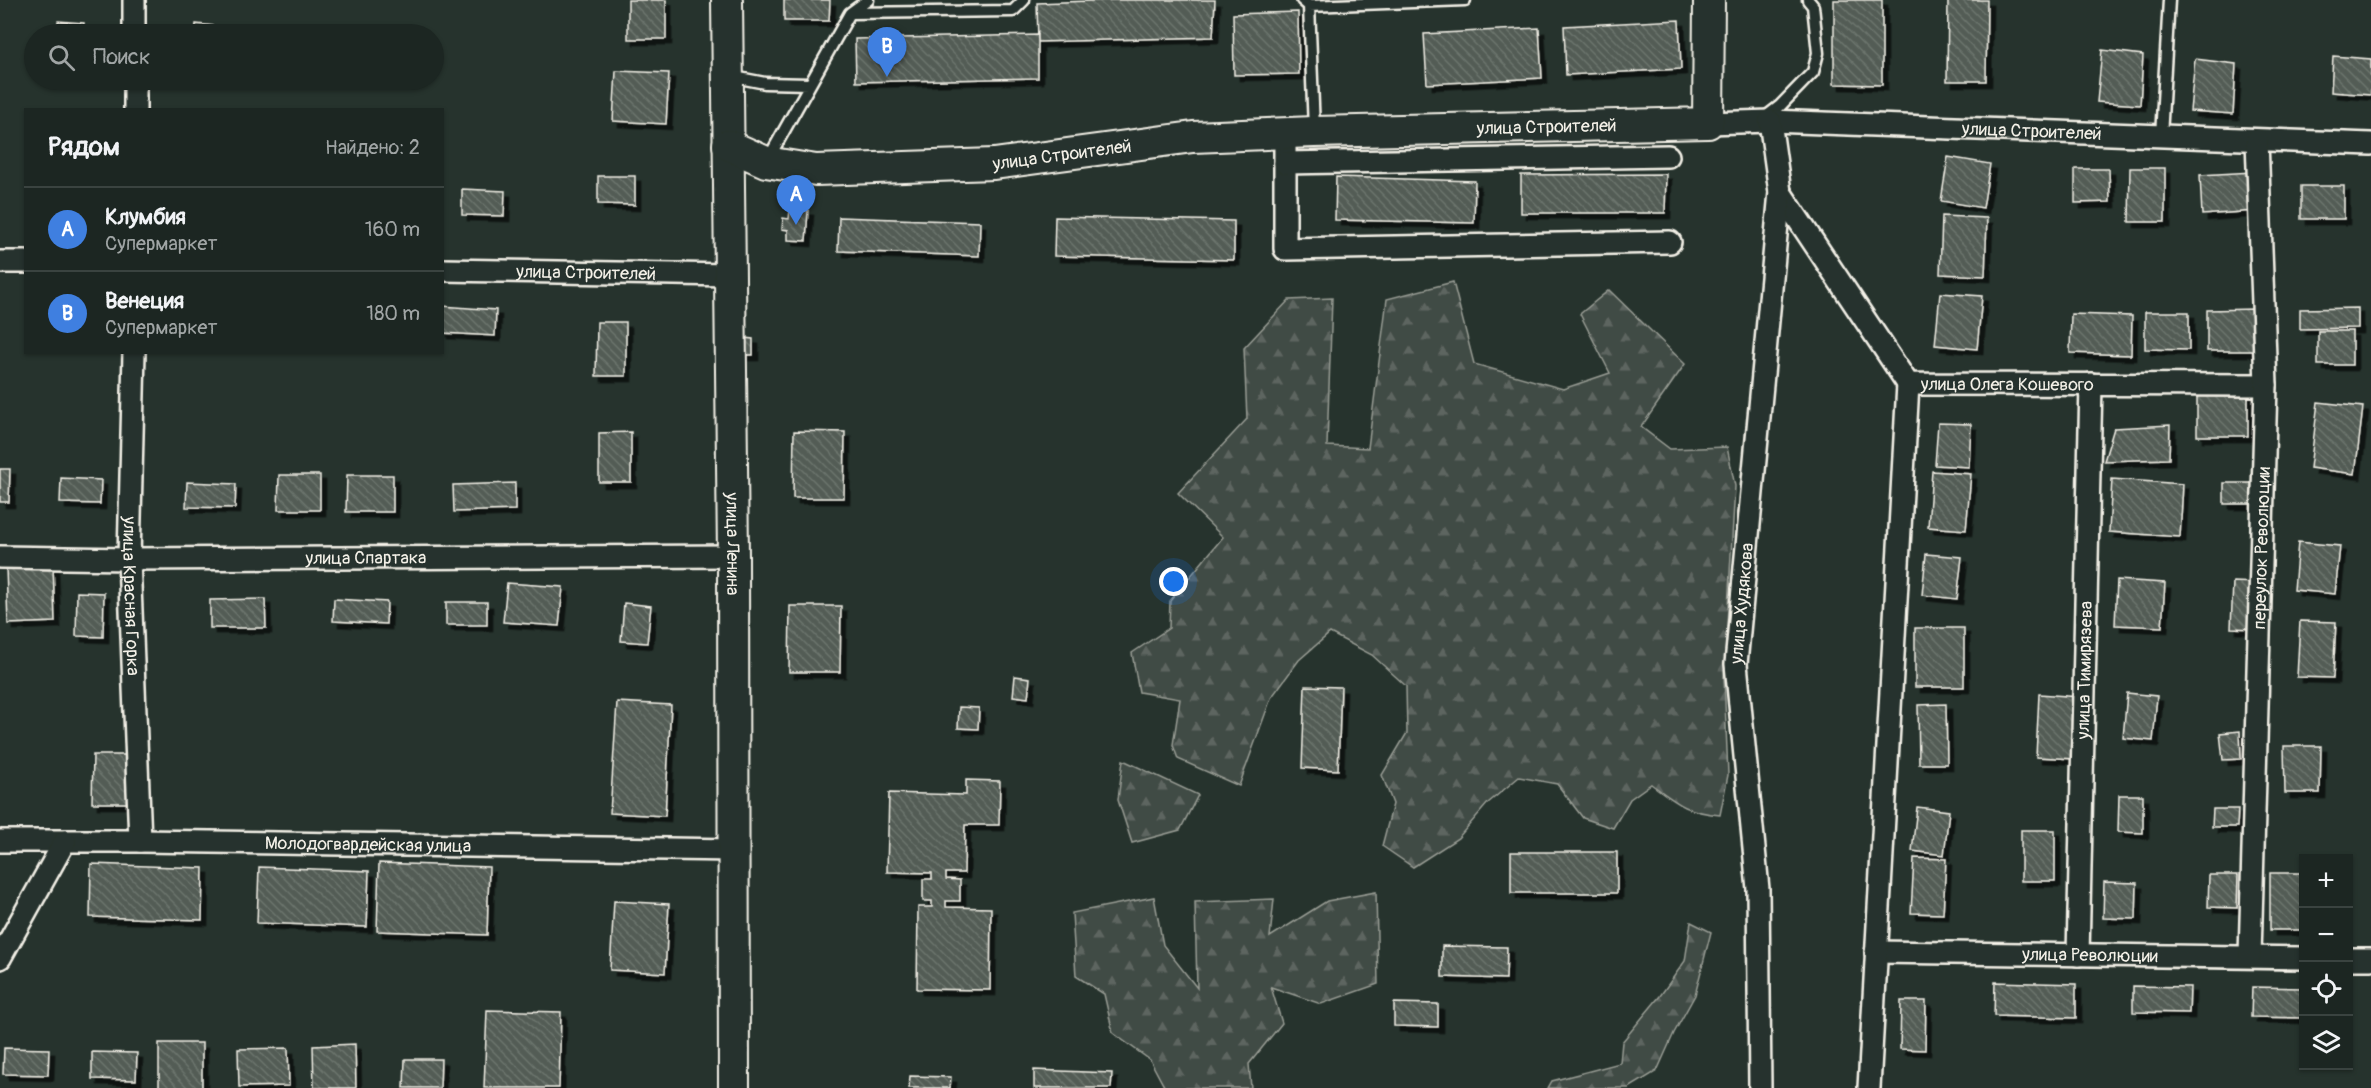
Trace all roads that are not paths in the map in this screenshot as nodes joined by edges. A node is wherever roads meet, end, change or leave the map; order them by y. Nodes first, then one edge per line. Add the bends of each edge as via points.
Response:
1 (134, 0) edge
2 (727, 0) edge
3 (868, 0) edge
4 (1024, 0) edge
5 (1465, 0) edge
6 (1709, 0) edge
7 (1808, 0) edge
8 (2169, 0) edge
9 (1305, 3) edge
10 (850, 13) junction
11 (134, 24) edge
12 (727, 76) junction
13 (809, 84) junction
14 (135, 90) edge
15 (135, 108) edge
16 (1765, 121) junction
17 (1708, 123) junction
18 (1300, 133) junction
19 (2161, 136) junction
20 (2257, 140) junction
21 (2371, 144) edge
22 (728, 145) junction
23 (1668, 156) dead end
24 (766, 162) junction
25 (1285, 164) junction
26 (1780, 192) junction
27 (1670, 242) dead end
28 (0, 262) edge
29 (24, 262) edge
30 (444, 270) edge
31 (731, 275) junction
32 (134, 354) edge
33 (1908, 384) junction
34 (2091, 384) junction
35 (2266, 385) junction
36 (733, 556) junction
37 (0, 557) edge
38 (129, 559) junction
39 (0, 841) edge
40 (65, 841) junction
41 (140, 841) junction
42 (735, 850) junction
43 (1876, 952) junction
44 (2078, 955) junction
45 (2250, 956) junction
46 (0, 958) edge
47 (2299, 958) edge
48 (2353, 958) edge
49 (2371, 959) edge
50 (734, 1076) edge
51 (718, 1088) edge
52 (1760, 1088) edge
53 (1869, 1088) edge

1 - 11 street
2 - 12 street, улица Ленина
3 - 10 lane
4 - 10 lane via 1013,11
5 - 9 lane
6 - 17 street
7 - 16 lane via 1813,6 1818,52 1813,72
8 - 19 lane
9 - 18 lane
10 - 13 lane
12 - 13 lane
12 - 22 street, улица Ленина
13 - 24 lane
14 - 15 street
16 - 17 street, улица Строителей
16 - 19 street, улица Строителей
16 - 26 street, улица Худякова
17 - 18 street, улица Строителей
18 - 24 street, улица Строителей via 1193,137 994,164 816,170
18 - 25 street
19 - 20 street, улица Строителей
20 - 21 street, улица Строителей
20 - 35 street, переулок Революции
22 - 24 street, улица Строителей
22 - 31 street, улица Ленина
23 - 25 street
25 - 27 street via 1285,249
26 - 33 street, улица Олега Кошевого
26 - 52 street, улица Худякова via 1736,664 1758,889
28 - 29 street
30 - 31 street, улица Строителей
31 - 36 street, улица Ленина
32 - 38 street, улица Красная Горка
33 - 34 street, улица Олега Кошевого
33 - 43 street
34 - 35 street, улица Олега Кошевого
34 - 44 street, улица Тимирязева
35 - 45 street, переулок Революции
36 - 38 street, улица Спартака
36 - 42 street, улица Ленина
37 - 38 street, улица Спартака
38 - 41 street, улица Красная Горка
39 - 40 street, Молодогвардейская улица
40 - 41 street, Молодогвардейская улица
40 - 46 street
41 - 42 street, Молодогвардейская улица
42 - 50 street, улица Ленина
43 - 44 street, улица Революции
43 - 53 street
44 - 45 street, улица Революции
45 - 47 street, улица Революции
48 - 49 street
50 - 51 street

